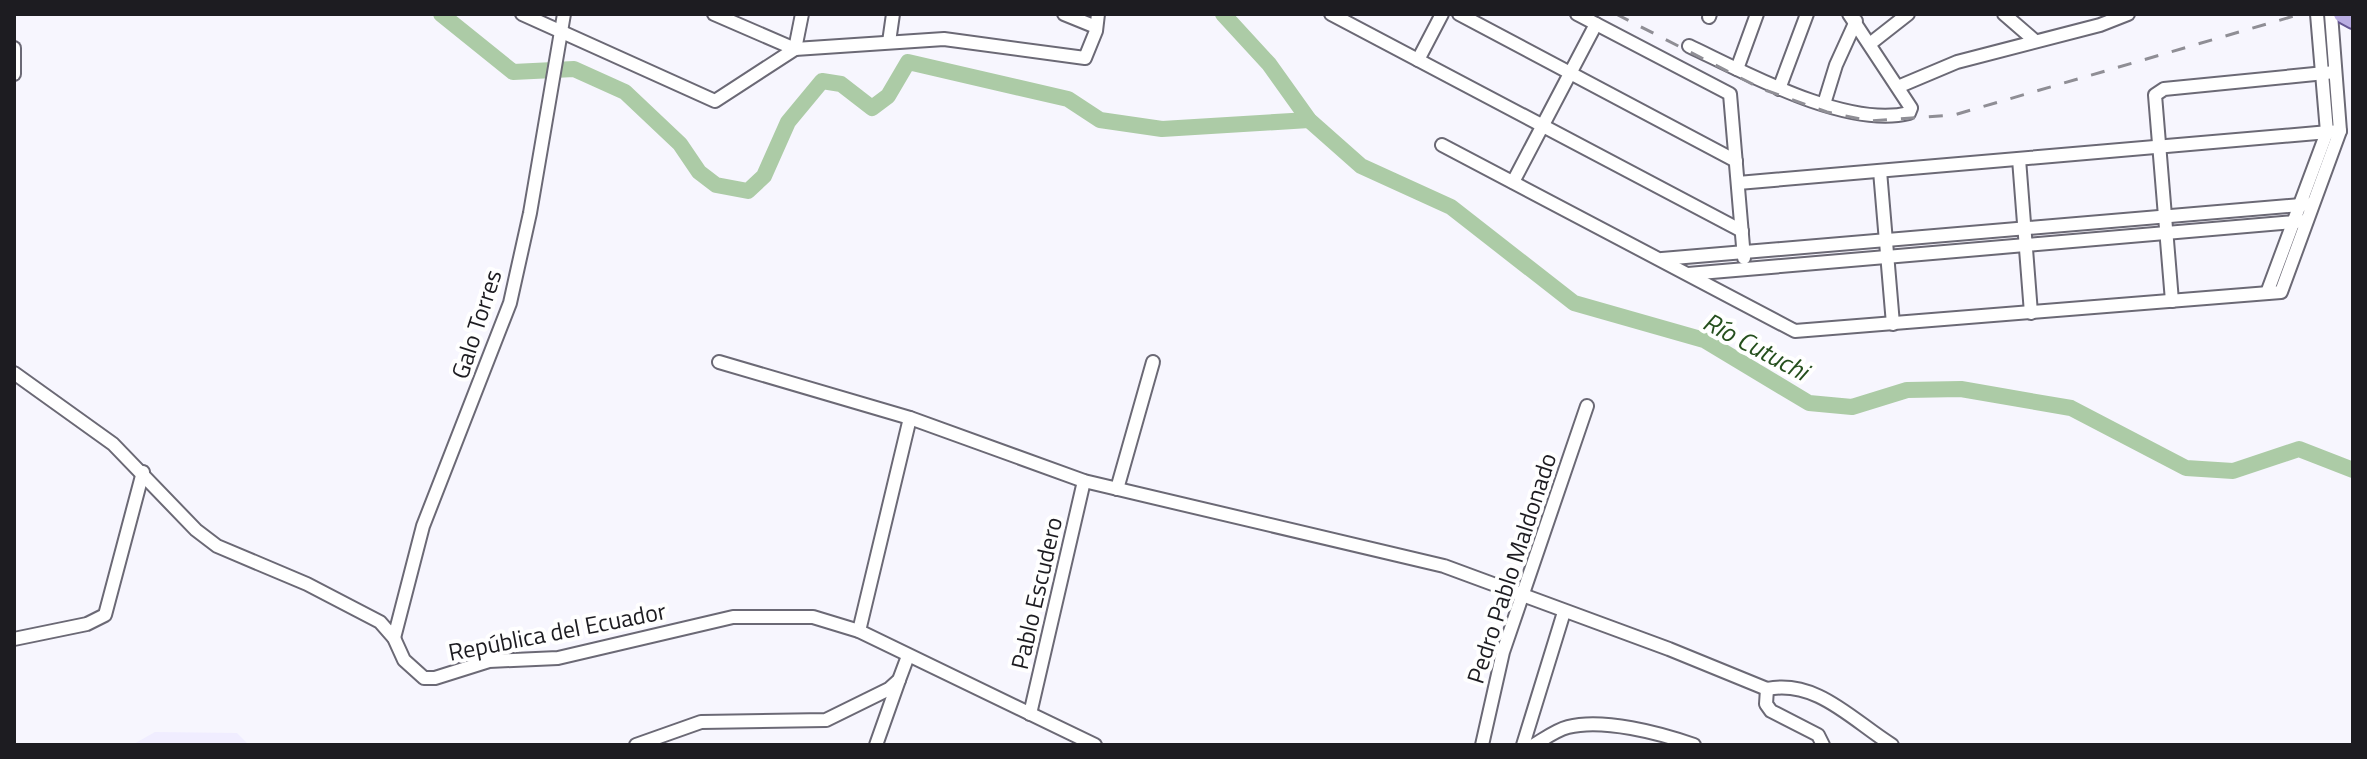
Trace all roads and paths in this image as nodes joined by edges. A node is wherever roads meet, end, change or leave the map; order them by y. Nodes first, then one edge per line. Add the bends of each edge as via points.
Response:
1 (522, 14) edge
2 (564, 14) edge
3 (716, 14) edge
4 (802, 14) edge
5 (893, 14) edge
6 (1064, 14) edge
7 (1331, 14) edge
8 (1442, 14) edge
9 (1459, 14) edge
10 (1577, 14) edge
11 (1757, 14) edge
12 (1807, 14) edge
13 (1908, 14) edge
14 (2004, 14) edge
15 (2128, 14) edge
16 (2317, 14) edge
17 (2331, 14) edge
18 (2342, 14) edge
19 (1853, 18) edge
20 (2353, 20) edge
21 (1097, 21) edge
22 (1596, 24) junction
23 (560, 33) junction
24 (2034, 40) junction
25 (889, 42) junction
26 (1871, 43) junction
27 (1689, 46) dead end
28 (14, 48) edge
29 (795, 49) junction
30 (1418, 60) junction
31 (1737, 69) junction
32 (2335, 72) junction
33 (1570, 73) junction
34 (2322, 73) junction
35 (14, 74) edge
36 (1900, 86) junction
37 (1779, 89) junction
38 (1824, 104) junction
39 (1542, 126) junction
40 (2333, 132) junction
41 (1442, 145) dead end
42 (2159, 147) junction
43 (2019, 159) junction
44 (1736, 161) junction
45 (1880, 171) junction
46 (1513, 182) junction
47 (1738, 183) junction
48 (2306, 205) junction
49 (2165, 217) junction
50 (2300, 222) junction
51 (2024, 229) junction
52 (1742, 231) junction
53 (2166, 233) junction
54 (1886, 241) junction
55 (2026, 245) junction
56 (1744, 253) junction
57 (1887, 257) junction
58 (1659, 260) junction
59 (1745, 269) junction
60 (1688, 274) junction
61 (2172, 301) junction
62 (2031, 313) junction
63 (1893, 324) junction
64 (719, 362) dead end
65 (1153, 362) dead end
66 (14, 373) edge
67 (1587, 406) dead end
68 (910, 418) junction
69 (143, 472) junction
70 (1084, 481) junction
71 (1117, 489) junction
72 (1522, 598) junction
73 (1564, 612) junction
74 (859, 631) junction
75 (394, 638) junction
76 (14, 639) edge
77 (908, 656) junction
78 (899, 680) junction
79 (1767, 689) junction
80 (1030, 714) junction
81 (636, 745) edge
82 (876, 745) edge
83 (1095, 745) edge
84 (1482, 745) edge
85 (1523, 745) edge
86 (1534, 745) edge
87 (1694, 745) edge
88 (1823, 745) edge
89 (1892, 745) edge

1 - 23 street
2 - 23 street, Galo Torres
3 - 29 street
4 - 29 street
5 - 25 street
6 - 21 street
7 - 30 street
8 - 30 street
9 - 33 street
10 - 22 street
11 - 31 street
12 - 37 street
13 - 26 street
14 - 24 street
15 - 24 street
16 - 34 street
17 - 32 street
18 - 20 main road
19 - 26 street
19 - 38 street
21 - 25 street via 1085,58 944,39
22 - 33 street
22 - 44 street via 1730,94
23 - 29 street via 715,101
23 - 75 street, Galo Torres via 510,303 423,526
24 - 36 street via 1957,62
25 - 29 street
26 - 36 street
27 - 31 street
28 - 35 street
30 - 39 street
31 - 37 street
32 - 34 street
32 - 40 street
33 - 39 street
33 - 44 street
34 - 40 street
34 - 42 street via 2164,89 2155,95 2153,105
36 - 38 street via 1911,108 1905,114
37 - 38 street
39 - 46 street
39 - 52 street
40 - 42 street
40 - 48 street
41 - 46 street
42 - 43 street
42 - 49 street
43 - 45 street
43 - 51 street
44 - 47 street
45 - 47 street
45 - 54 street
46 - 58 street
47 - 52 street
48 - 49 street
48 - 50 street
49 - 51 street
49 - 53 street
50 - 53 street
50 - 61 street via 2281,292
51 - 54 street
51 - 55 street
52 - 56 street
53 - 55 street
53 - 61 street
54 - 56 street
54 - 57 street
55 - 57 street
55 - 62 street
56 - 58 street
56 - 59 street
57 - 59 street
57 - 63 street
58 - 60 street
59 - 60 street
60 - 63 street via 1795,331
61 - 62 street
62 - 63 street
64 - 68 street
65 - 71 street
66 - 69 street, República del Ecuador
67 - 72 street, Pedro Pablo Maldonado
68 - 70 street
68 - 74 street
69 - 75 street, República del Ecuador via 217,546 359,608
69 - 76 street via 105,615 87,624
70 - 71 street
70 - 80 street, Pablo Escudero
71 - 72 street via 1431,562
72 - 73 street
72 - 84 street, Pedro Pablo Maldonado via 1496,676
73 - 79 street
73 - 85 street
74 - 75 street, República del Ecuador via 813,617 733,617 558,658 489,661 435,678 415,673
74 - 77 street, República del Ecuador
77 - 78 street
77 - 80 street, República del Ecuador
78 - 81 street via 826,720 701,722
78 - 82 street
79 - 88 street via 1771,711 1818,735
79 - 89 street via 1788,688 1827,699
80 - 83 street, República del Ecuador
86 - 87 street via 1567,727 1591,727 1662,734

